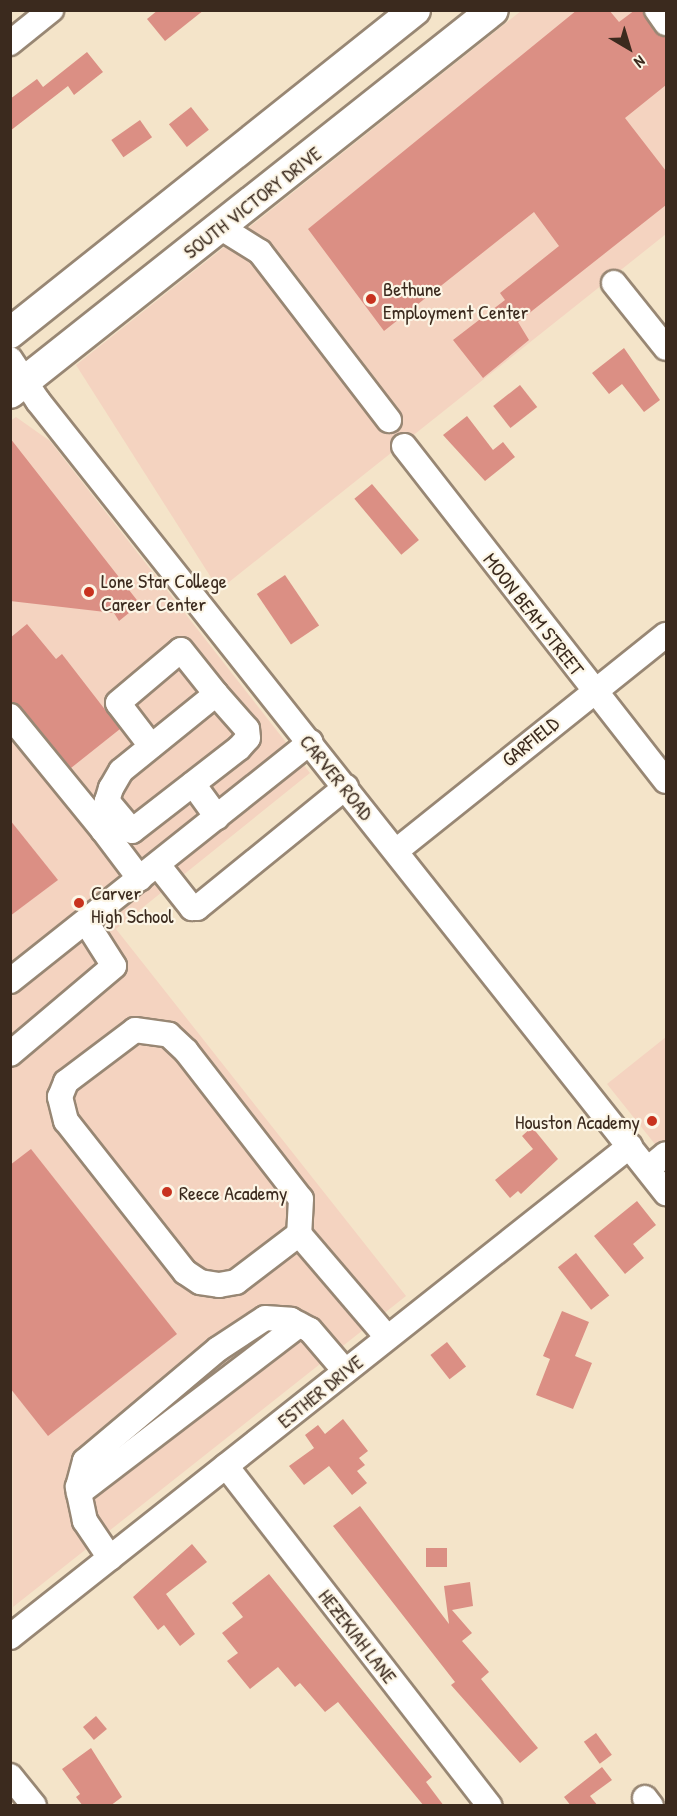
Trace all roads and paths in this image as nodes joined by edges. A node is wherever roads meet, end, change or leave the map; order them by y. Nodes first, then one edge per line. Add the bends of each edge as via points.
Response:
1 (51, 10) edge
2 (415, 10) edge
3 (493, 10) edge
4 (657, 10) edge
5 (666, 22) edge
6 (10, 43) edge
7 (259, 135) junction
8 (289, 173) junction
9 (220, 227) junction
10 (614, 284) dead end
11 (10, 333) edge
12 (666, 348) edge
13 (15, 378) edge
14 (389, 420) dead end
15 (404, 446) dead end
16 (666, 635) edge
17 (593, 690) junction
18 (216, 694) junction
19 (10, 716) edge
20 (310, 742) junction
21 (151, 746) junction
22 (666, 781) edge
23 (193, 784) junction
24 (346, 787) junction
25 (107, 801) junction
26 (218, 817) junction
27 (103, 830) junction
28 (396, 851) junction
29 (149, 872) junction
30 (86, 922) junction
31 (14, 972) edge
32 (10, 1054) edge
33 (630, 1146) junction
34 (666, 1154) edge
35 (648, 1169) junction
36 (666, 1193) edge
37 (299, 1234) junction
38 (387, 1337) junction
39 (345, 1371) junction
40 (226, 1466) junction
41 (110, 1558) junction
42 (10, 1637) edge
43 (10, 1776) edge
44 (34, 1806) edge
45 (490, 1806) edge

1 - 6 street
2 - 7 main road
3 - 8 main road, SOUTH VICTORY DRIVE
4 - 5 street
7 - 8 main road
7 - 11 main road
8 - 9 main road, SOUTH VICTORY DRIVE
9 - 13 main road, SOUTH VICTORY DRIVE
9 - 14 street via 260,252
10 - 12 street
13 - 20 street, CARVER ROAD
15 - 17 street, MOON BEAM STREET
16 - 17 street, GARFIELD
17 - 22 street, MOON BEAM STREET
17 - 28 street, GARFIELD
18 - 21 street
18 - 21 street via 181,650 118,703
18 - 23 street via 247,729 248,738
19 - 27 street
20 - 24 street, CARVER ROAD
20 - 26 street
21 - 25 street via 121,771
23 - 25 street via 132,831
23 - 26 street
24 - 28 street, CARVER ROAD
24 - 29 street via 197,908
25 - 27 street
26 - 29 street
27 - 29 street
28 - 33 street, CARVER ROAD
29 - 30 street
30 - 31 street
30 - 32 street via 114,966
33 - 35 street, CARVER ROAD
33 - 38 street, ESTHER DRIVE
34 - 35 street
35 - 36 street, CARVER ROAD
37 - 37 street via 301,1199 186,1051 169,1035 135,1030 66,1082 60,1097 66,1120 185,1272 200,1282 236,1282
37 - 38 street
38 - 39 street, ESTHER DRIVE
39 - 40 street, ESTHER DRIVE
39 - 41 street via 310,1330 265,1318 218,1349 85,1461 79,1493 85,1521
40 - 41 street, ESTHER DRIVE
40 - 45 street, HEZEKIAH LANE
41 - 42 street, ESTHER DRIVE
43 - 44 street

